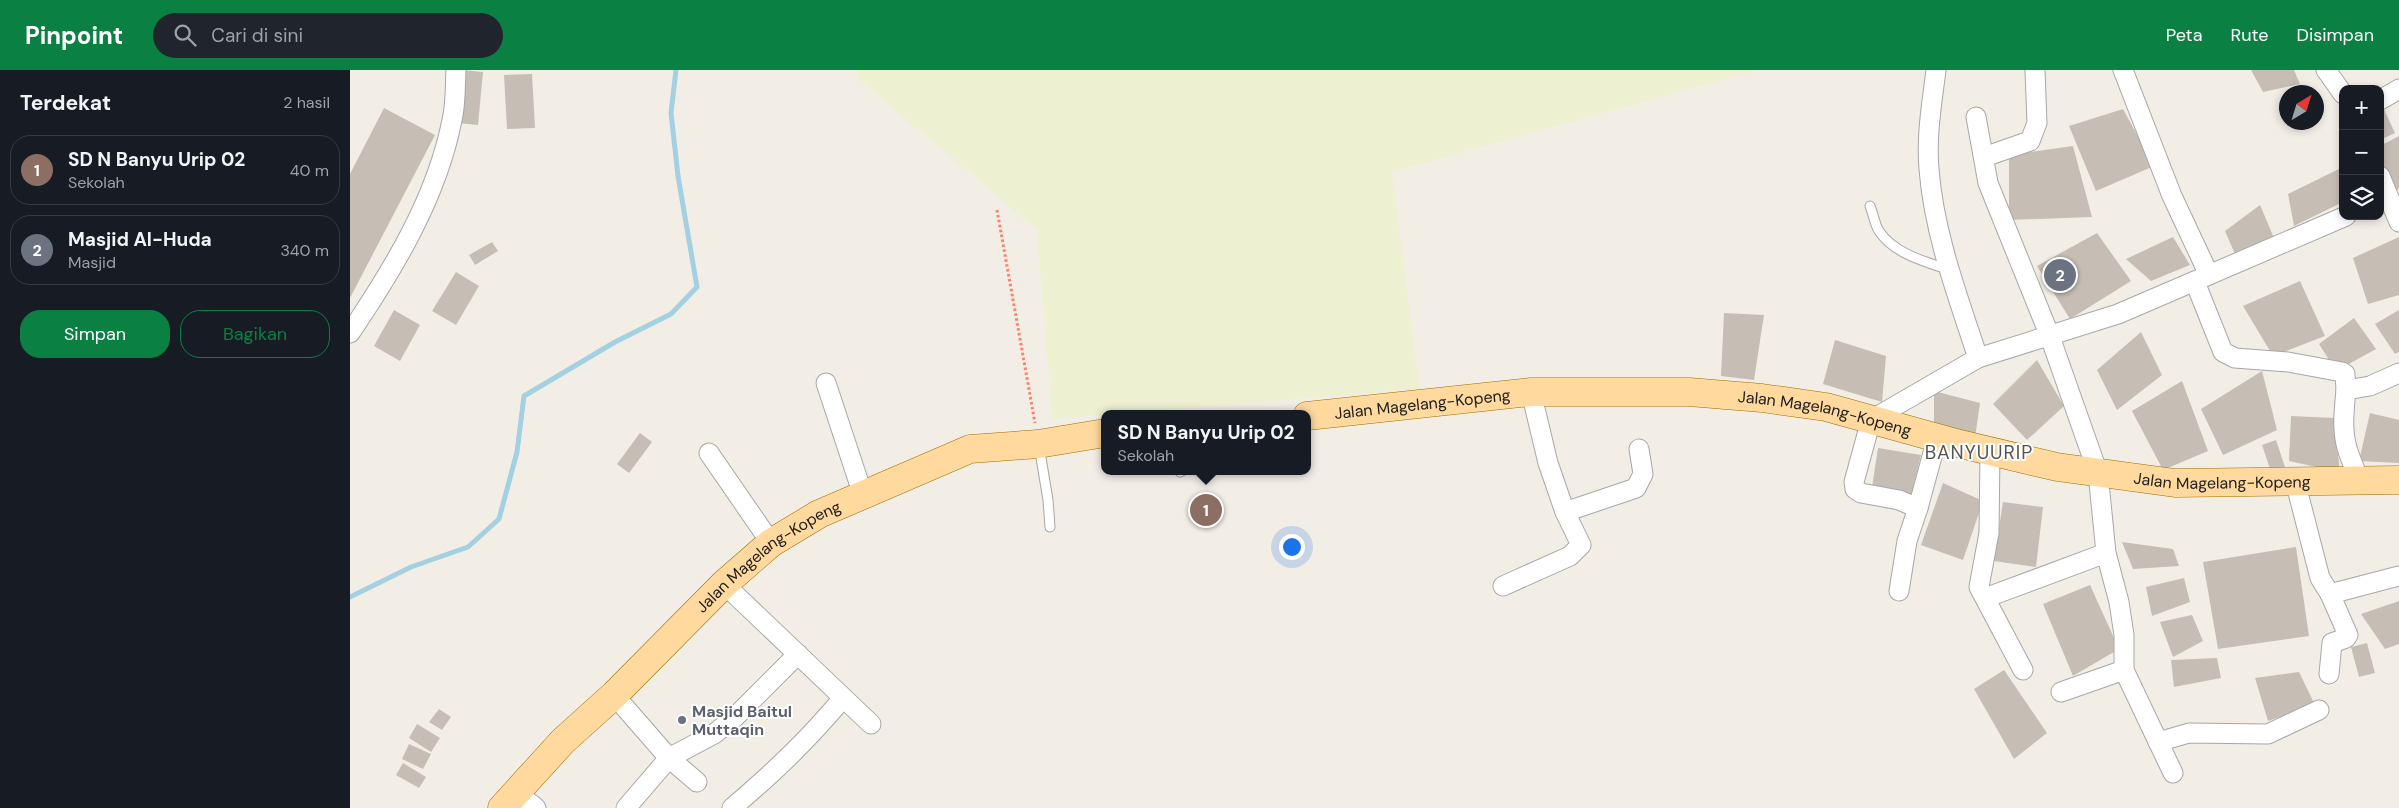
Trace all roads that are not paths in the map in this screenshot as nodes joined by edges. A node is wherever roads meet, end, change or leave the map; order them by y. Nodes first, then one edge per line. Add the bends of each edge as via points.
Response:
1 (456, 70) edge
2 (1936, 70) edge
3 (2035, 70) edge
4 (2123, 70) edge
5 (2326, 70) edge
6 (2339, 88) edge
7 (2399, 89) edge
8 (2384, 98) edge
9 (1976, 117) dead end
10 (1984, 157) junction
11 (2384, 186) edge
12 (2389, 198) edge
13 (1870, 206) dead end
14 (2339, 219) edge
15 (2399, 222) edge
16 (1950, 270) junction
17 (2202, 278) junction
18 (350, 333) edge
19 (2049, 334) junction
20 (1978, 358) junction
21 (2399, 374) edge
22 (826, 383) dead end
23 (2346, 390) junction
24 (1531, 392) junction
25 (1311, 416) edge
26 (1871, 420) junction
27 (1101, 434) edge
28 (1937, 438) junction
29 (1038, 444) junction
30 (1639, 449) dead end
31 (1990, 451) junction
32 (709, 453) dead end
33 (2098, 472) junction
34 (2358, 480) junction
35 (2399, 480) edge
36 (2294, 481) junction
37 (863, 495) junction
38 (1918, 508) junction
39 (1566, 512) junction
40 (1050, 527) dead end
41 (771, 543) junction
42 (2106, 553) junction
43 (2399, 576) edge
44 (724, 584) junction
45 (1503, 586) dead end
46 (1899, 591) dead end
47 (2330, 594) junction
48 (1985, 598) junction
49 (798, 654) junction
50 (2023, 670) dead end
51 (2124, 670) junction
52 (2329, 674) dead end
53 (2060, 692) dead end
54 (614, 695) junction
55 (843, 698) junction
56 (2318, 710) dead end
57 (871, 724) dead end
58 (2158, 742) junction
59 (669, 758) junction
60 (2173, 773) dead end
61 (697, 782) dead end
62 (518, 803) edge
63 (626, 808) edge
64 (732, 808) edge

1 - 18 street via 453,118 441,167 417,220
2 - 16 street via 1928,132 1928,168 1933,206
3 - 10 street via 2037,123 2030,141
4 - 17 street
5 - 6 street
7 - 8 street
9 - 10 street
10 - 19 street via 1988,182
11 - 12 street
12 - 15 street
13 - 16 lane via 1879,231 1894,246 1919,260
14 - 17 street
16 - 20 street
17 - 19 street via 2118,314
17 - 23 street via 2223,352 2235,358 2288,362 2342,372
19 - 20 street
19 - 33 street
20 - 26 street
21 - 23 street via 2370,386
22 - 37 street
23 - 34 street via 2343,424 2348,453
24 - 25 main road, Jalan Magelang-Kopeng
24 - 26 main road, Jalan Magelang-Kopeng via 1689,392 1762,398 1826,407
24 - 39 street via 1548,462
26 - 28 main road, Jalan Magelang-Kopeng
26 - 38 street via 1854,482 1855,490
27 - 29 main road, Jalan Magelang-Kopeng
28 - 31 main road, Jalan Magelang-Kopeng
28 - 38 street
29 - 37 main road, Jalan Magelang-Kopeng via 970,449
29 - 40 lane
30 - 39 street via 1643,474 1636,488
31 - 33 main road, Jalan Magelang-Kopeng via 2057,467
31 - 48 street via 1989,533 1979,578 1979,587
32 - 41 street
33 - 36 main road, Jalan Magelang-Kopeng via 2175,483
33 - 42 street
34 - 35 main road, Jalan Magelang-Kopeng
34 - 36 main road, Jalan Magelang-Kopeng
36 - 47 street via 2320,578
37 - 41 main road, Jalan Magelang-Kopeng via 818,514
38 - 46 street via 1907,541
39 - 45 street via 1580,540 1579,549
41 - 44 main road, Jalan Magelang-Kopeng
42 - 48 street
42 - 51 street via 2123,627
43 - 47 street
44 - 49 street
44 - 54 main road, Jalan Magelang-Kopeng
47 - 52 street via 2348,635 2332,643
48 - 50 street
49 - 55 street
49 - 59 street via 714,734
51 - 53 street
51 - 58 street
54 - 59 street
54 - 62 main road, Jalan Magelang-Kopeng via 563,741
55 - 57 street
55 - 64 street via 810,738
56 - 58 street via 2268,734 2189,734
58 - 60 street
59 - 61 street
59 - 63 street

